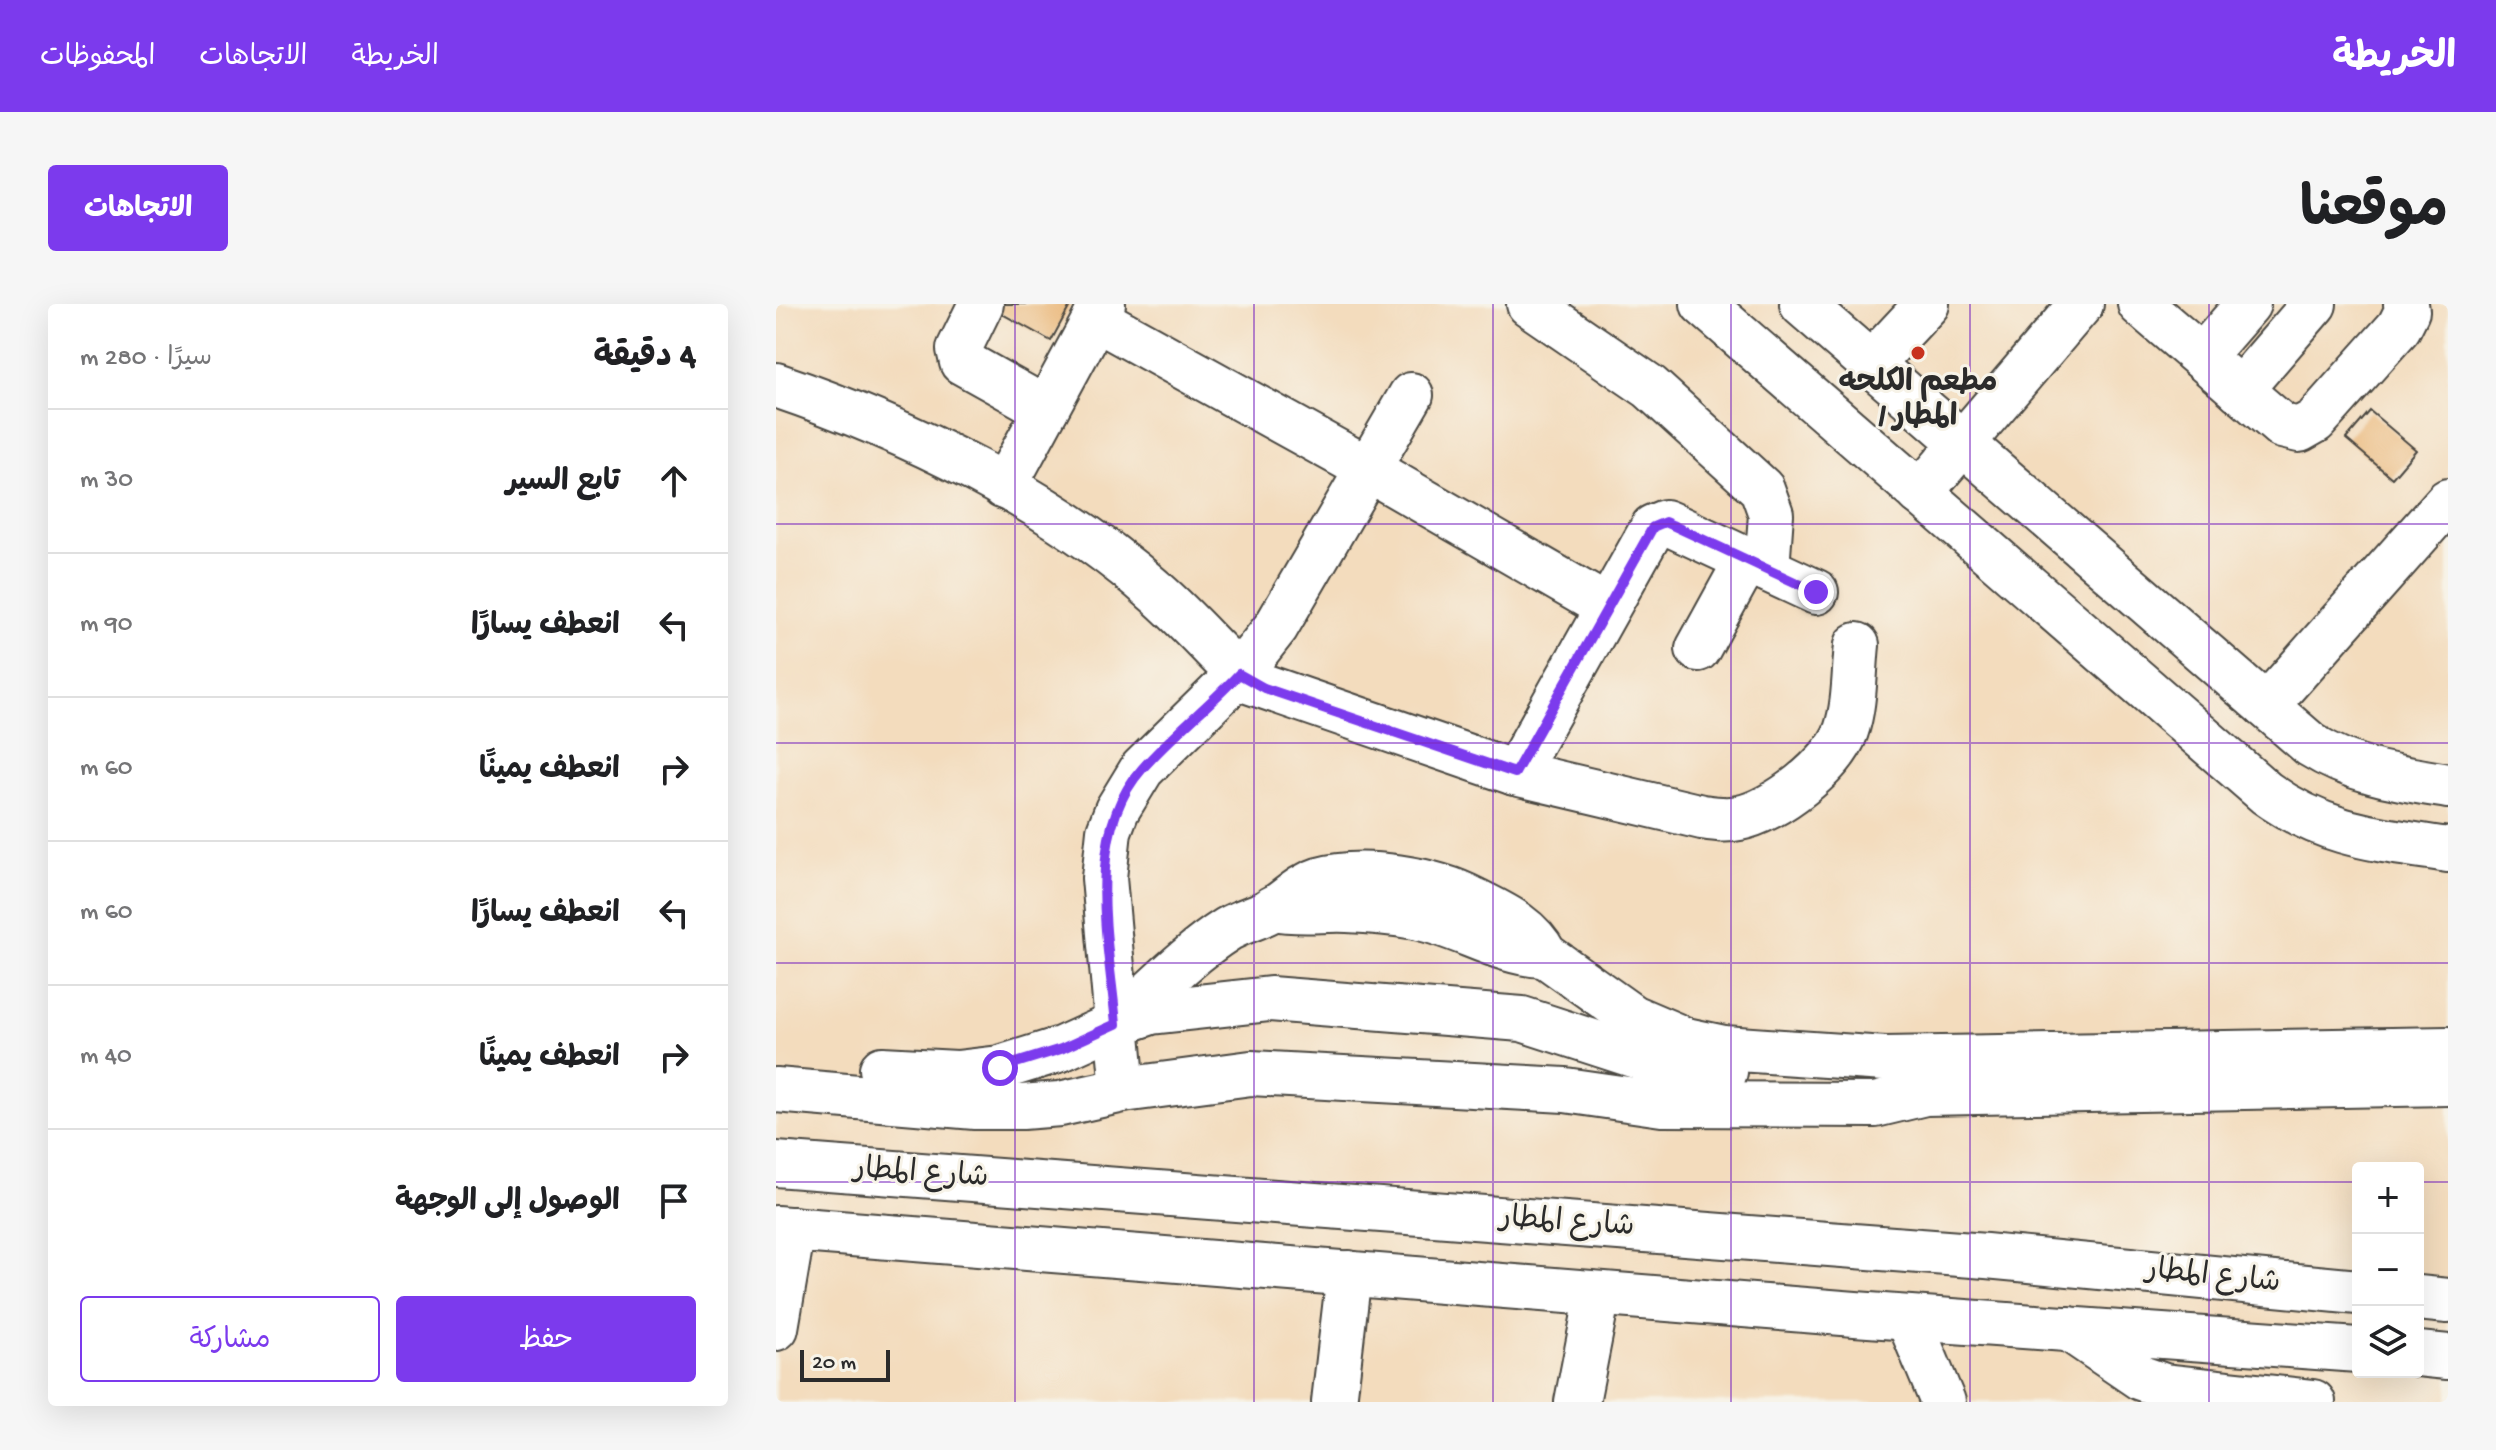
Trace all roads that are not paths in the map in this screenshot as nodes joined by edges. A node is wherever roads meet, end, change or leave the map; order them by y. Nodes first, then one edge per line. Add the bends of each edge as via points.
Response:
1 (981, 304) edge
2 (1529, 304) edge
3 (1703, 304) edge
4 (1802, 304) edge
5 (1927, 304) edge
6 (2081, 304) edge
7 (2140, 304) edge
8 (2248, 304) edge
9 (2314, 304) edge
10 (2406, 304) edge
11 (1099, 311) edge
12 (2202, 357) junction
13 (1871, 364) junction
14 (776, 385) edge
15 (2240, 390) junction
16 (1411, 395) dead end
17 (1046, 409) junction
18 (1963, 442) junction
19 (1370, 470) junction
20 (1004, 487) junction
21 (1920, 493) junction
22 (2448, 501) edge
23 (1757, 565) junction
24 (1816, 592) dead end
25 (1607, 607) junction
26 (1857, 645) dead end
27 (1698, 649) dead end
28 (1239, 674) junction
29 (2266, 706) junction
30 (1515, 773) junction
31 (2448, 786) edge
32 (2448, 850) edge
33 (1116, 1024) junction
34 (1593, 1044) junction
35 (2448, 1049) edge
36 (776, 1060) edge
37 (2448, 1083) edge
38 (776, 1090) edge
39 (1123, 1090) junction
40 (1583, 1092) junction
41 (1925, 1093) junction
42 (776, 1164) edge
43 (784, 1229) edge
44 (1861, 1246) junction
45 (1986, 1256) junction
46 (1349, 1273) junction
47 (2352, 1291) edge
48 (1598, 1294) junction
49 (2424, 1299) edge
50 (2448, 1301) edge
51 (1855, 1314) junction
52 (1908, 1318) junction
53 (1989, 1323) junction
54 (776, 1328) edge
55 (2069, 1329) junction
56 (2352, 1350) edge
57 (2424, 1355) edge
58 (2448, 1357) edge
59 (1334, 1402) edge
60 (1577, 1402) edge
61 (1943, 1402) edge
62 (2313, 1402) edge

1 - 17 street via 959,349 962,362
2 - 23 street via 1650,387 1762,489 1771,514
3 - 21 street
4 - 13 street
5 - 13 street
6 - 18 street
7 - 12 street
8 - 12 street
9 - 15 street
10 - 15 street via 2399,327 2308,426 2282,426
11 - 17 street
11 - 19 street
12 - 15 street
13 - 18 street
14 - 20 street via 829,403
16 - 19 street
17 - 20 street
18 - 21 street
18 - 29 street
19 - 25 street
19 - 28 street via 1293,602
20 - 28 street via 1130,570
21 - 32 street via 2290,810 2343,832
22 - 29 street
23 - 24 street
23 - 25 street via 1659,523
23 - 27 street
25 - 30 street
26 - 30 street via 1850,712 1840,745 1819,772 1760,812 1711,819
28 - 30 street via 1264,688
28 - 33 street via 1142,769 1109,831 1104,878
29 - 31 street via 2311,745 2346,764
33 - 34 street via 1151,1012 1270,999 1501,1016
33 - 35 street via 1209,942 1273,908 1346,910 1449,925 1513,951 1545,955 1632,1017 1686,1040 1724,1048 1885,1059
33 - 36 street via 1041,1057 979,1071 924,1073
33 - 39 street
34 - 40 street
34 - 41 street via 1682,1070 1873,1080
37 - 41 street
38 - 39 street via 999,1107 1060,1104
39 - 40 street via 1251,1073
40 - 41 street via 1662,1104 1829,1105 1885,1104
42 - 44 street, شارع المطار
43 - 46 street, شارع المطار
43 - 54 street
44 - 45 street, شارع المطار
44 - 51 street via 1877,1260 1882,1282 1874,1302
45 - 47 street, شارع المطار
45 - 53 street via 1967,1272 1963,1297 1977,1317
46 - 48 street, شارع المطار
46 - 59 street
48 - 51 street, شارع المطار
48 - 60 street
49 - 50 street
51 - 52 street, شارع المطار
52 - 53 street, شارع المطار
52 - 61 street
53 - 55 street, شارع المطار
55 - 56 street, شارع المطار
55 - 62 street via 2141,1378 2164,1386
57 - 58 street

